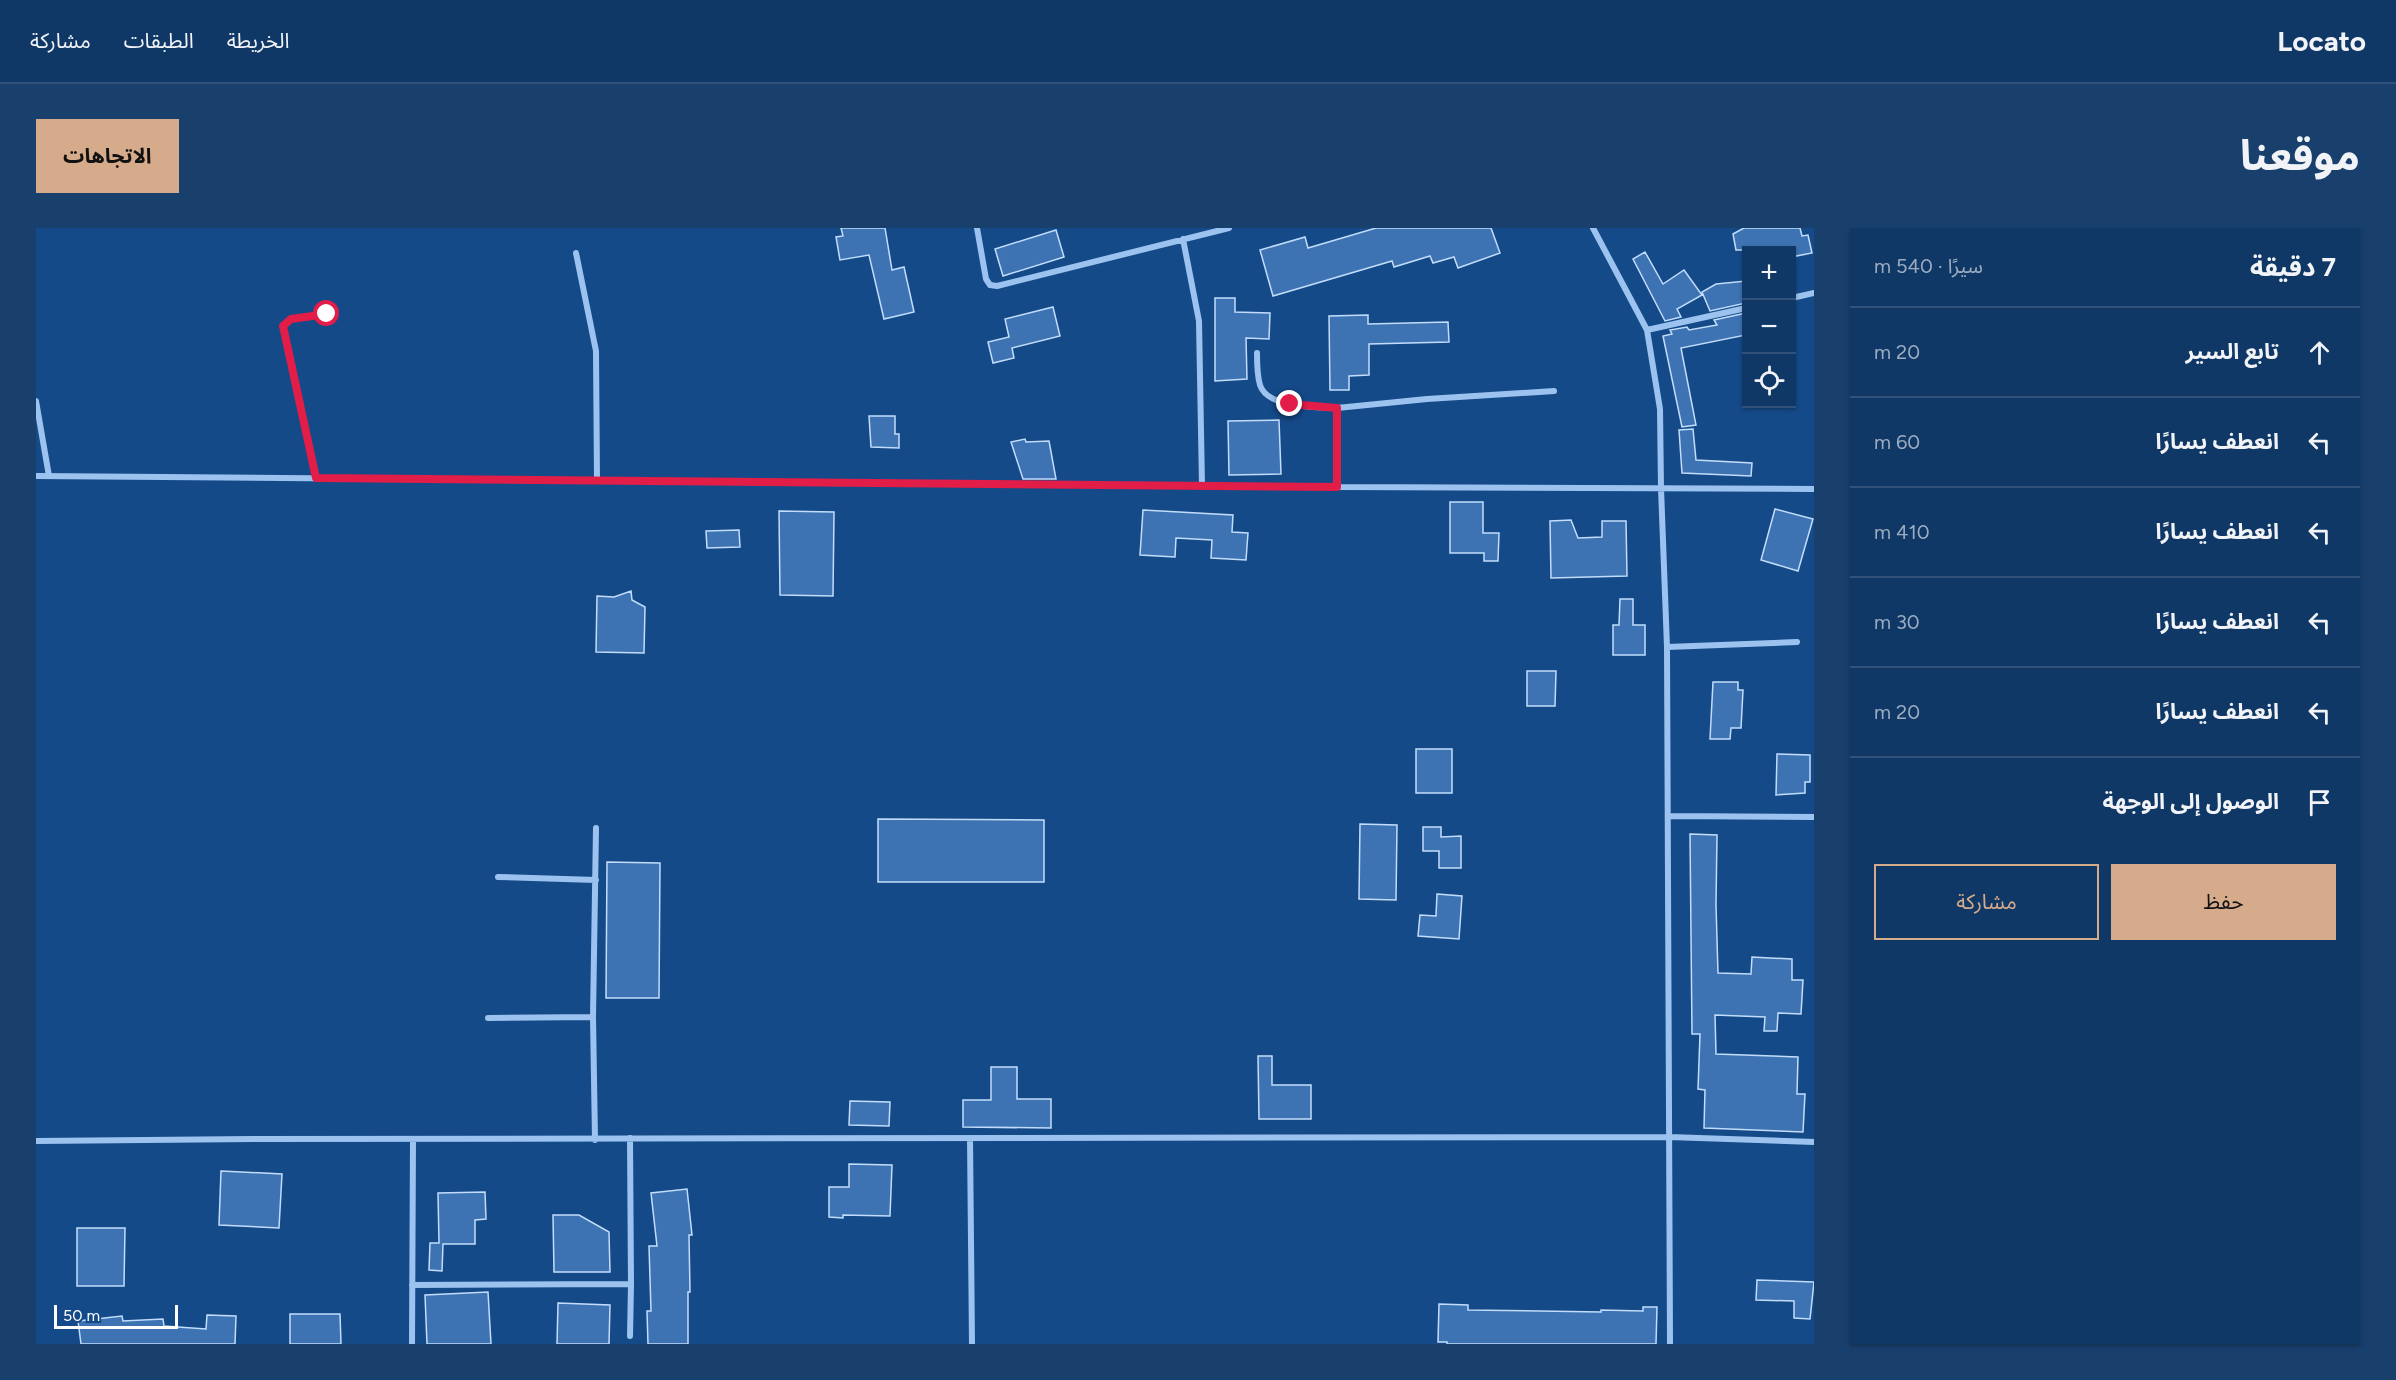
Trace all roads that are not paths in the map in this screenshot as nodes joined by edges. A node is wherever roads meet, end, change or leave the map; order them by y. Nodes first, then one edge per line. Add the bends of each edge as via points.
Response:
1 (976, 228) edge
2 (1229, 228) edge
3 (1593, 228) edge
4 (1183, 239) junction
5 (576, 253) dead end
6 (1814, 293) edge
7 (1796, 297) edge
8 (1742, 309) edge
9 (327, 314) dead end
10 (1647, 330) junction
11 (1257, 352) dead end
12 (1554, 391) dead end
13 (36, 400) edge
14 (1337, 408) junction
15 (36, 476) edge
16 (49, 476) junction
17 (316, 478) junction
18 (597, 481) junction
19 (1202, 486) junction
20 (1337, 487) junction
21 (1661, 488) junction
22 (1814, 489) edge
23 (1797, 642) dead end
24 (1667, 647) junction
25 (1668, 816) junction
26 (1814, 817) edge
27 (597, 828) dead end
28 (498, 877) dead end
29 (596, 880) junction
30 (593, 1017) junction
31 (488, 1018) dead end
32 (1669, 1137) junction
33 (413, 1138) junction
34 (630, 1138) junction
35 (970, 1138) junction
36 (595, 1140) junction
37 (36, 1142) edge
38 (1814, 1142) edge
39 (631, 1284) junction
40 (412, 1285) junction
41 (630, 1336) dead end
42 (412, 1344) edge
43 (972, 1344) edge
44 (1670, 1344) edge

1 - 4 street via 986,279 997,286
2 - 4 street
3 - 10 street
4 - 19 street via 1199,321
5 - 18 street via 596,351
6 - 7 street
8 - 10 street
9 - 17 street via 291,319 283,326
10 - 21 street via 1660,409
11 - 14 street via 1261,388 1269,398
12 - 14 street
13 - 16 street
14 - 20 street
15 - 16 street
16 - 17 street
17 - 18 street
18 - 19 street
19 - 20 street
20 - 21 street
21 - 22 street
21 - 24 street
23 - 24 street
24 - 25 street
25 - 26 street
25 - 32 street
27 - 29 street
28 - 29 street
29 - 30 street
30 - 31 street
30 - 36 street
32 - 35 street
32 - 38 street
32 - 44 street
33 - 36 street
33 - 37 street
33 - 40 street
34 - 35 street
34 - 36 street
34 - 39 street
35 - 43 street
39 - 40 street
39 - 41 street
40 - 42 street

